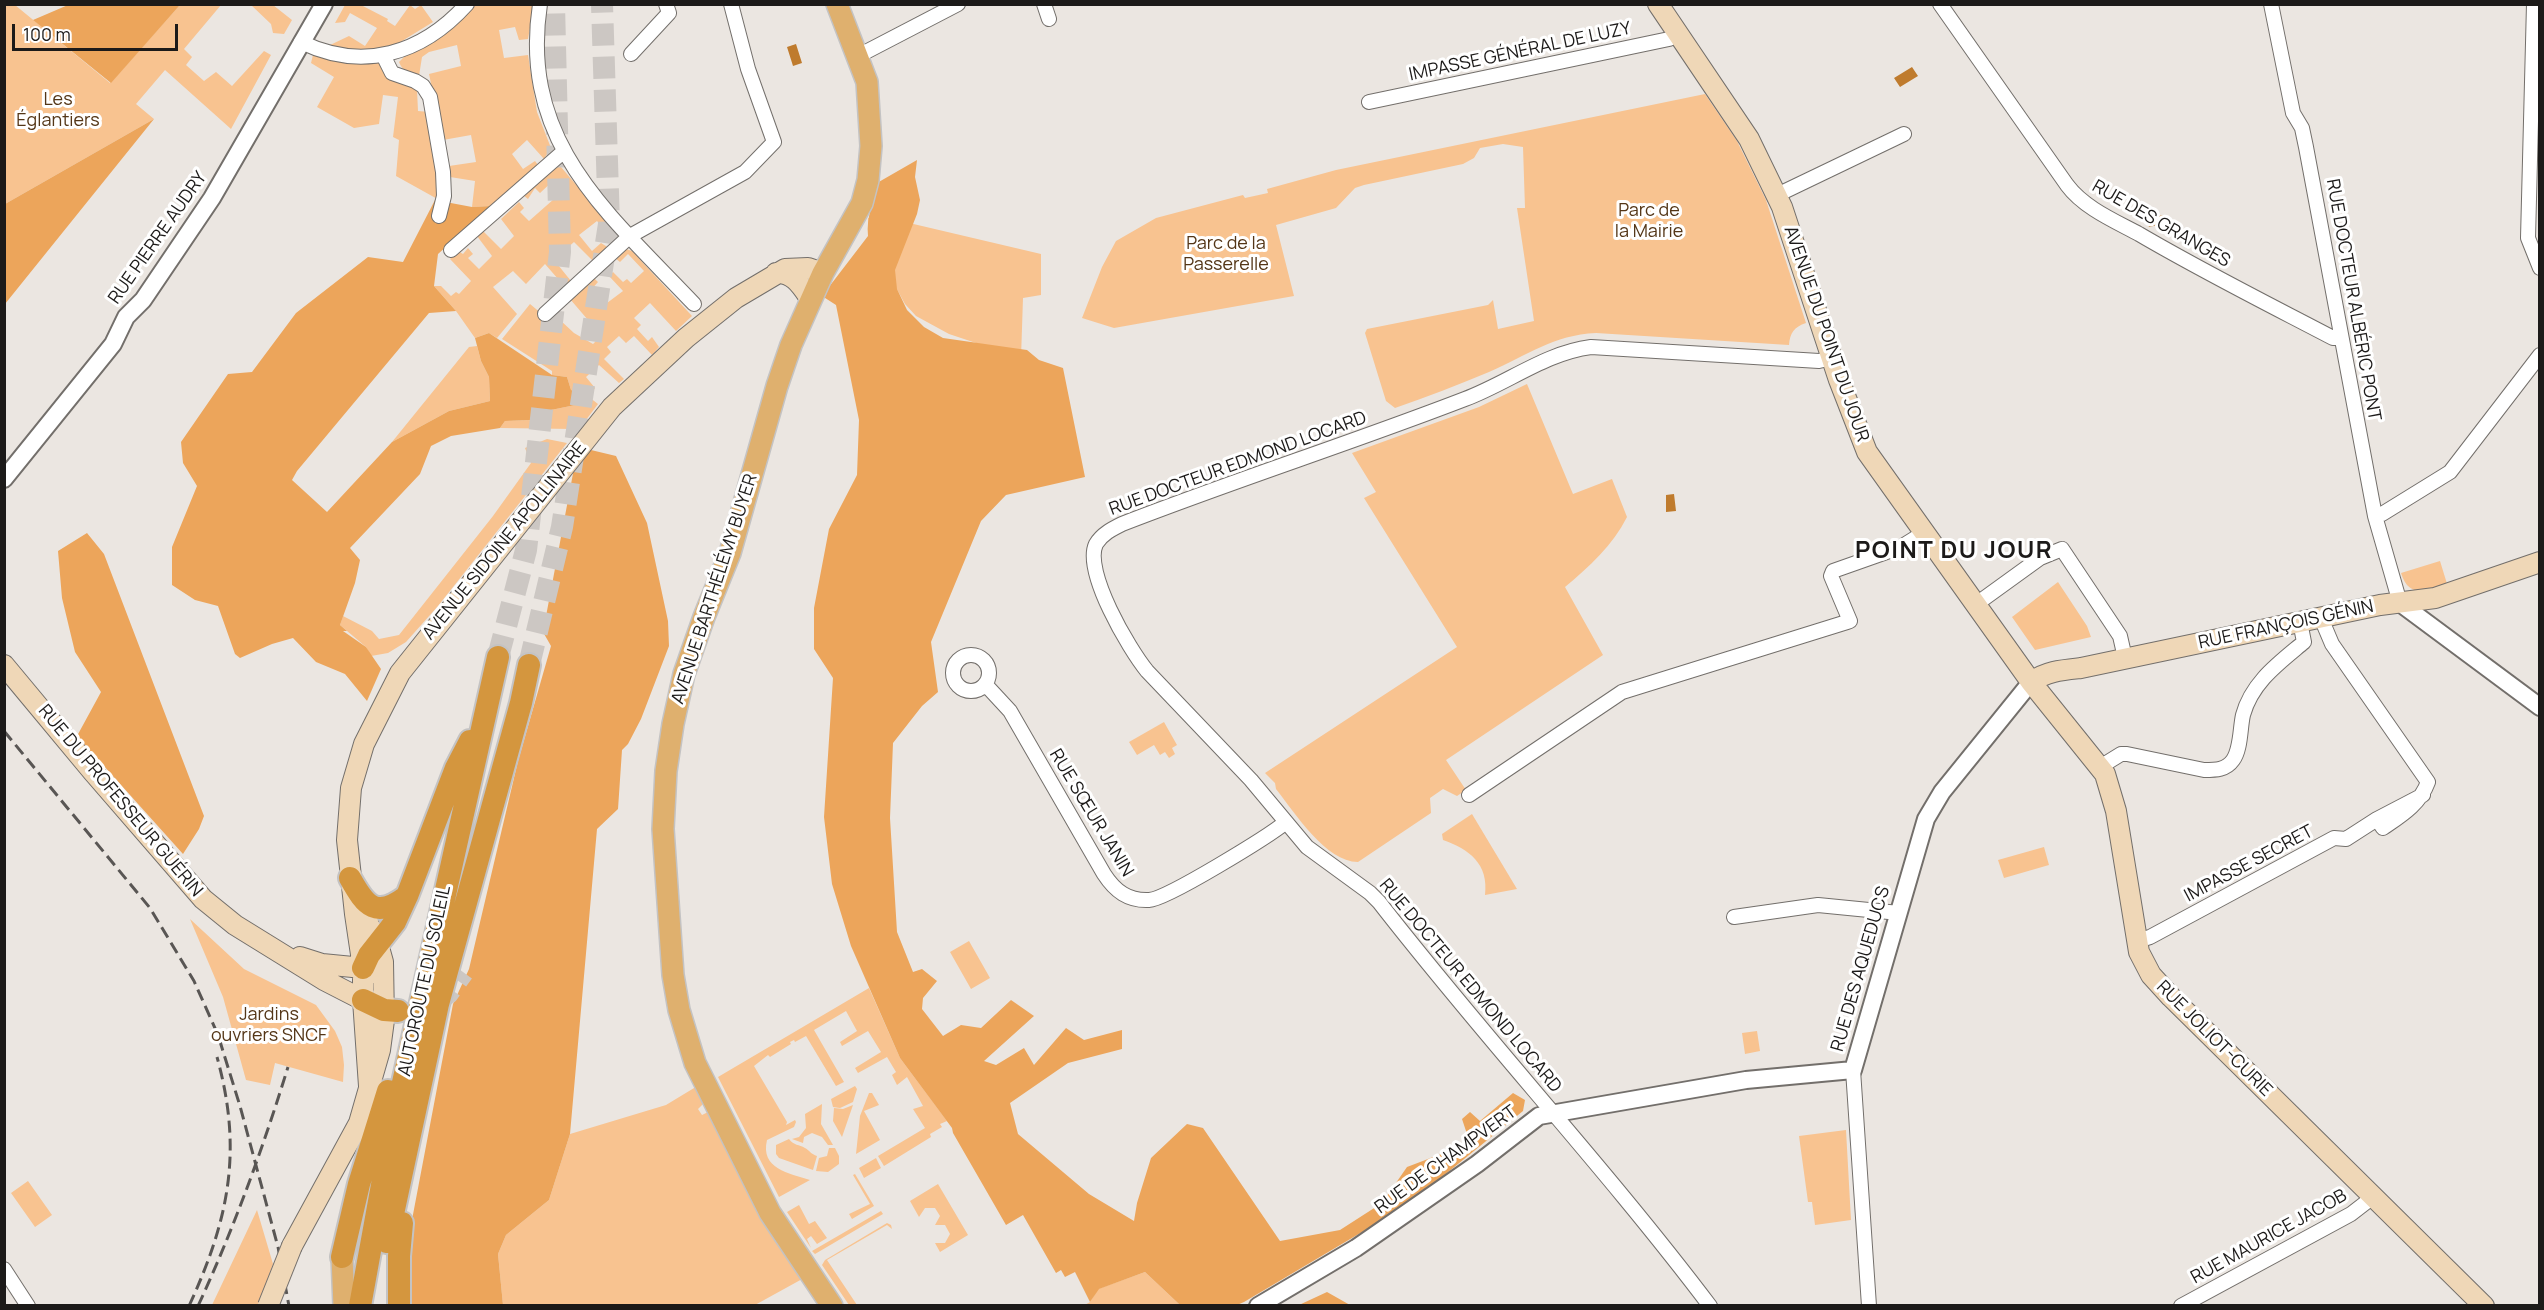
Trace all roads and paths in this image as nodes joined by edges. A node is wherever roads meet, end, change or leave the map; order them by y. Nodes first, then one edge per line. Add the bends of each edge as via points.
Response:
1 (324, 4) edge
2 (467, 4) edge
3 (540, 4) edge
4 (666, 4) edge
5 (731, 4) edge
6 (837, 4) edge
7 (958, 4) edge
8 (1044, 4) edge
9 (1940, 4) edge
10 (2271, 4) edge
11 (2534, 4) edge
12 (1659, 5) edge
13 (1049, 19) dead end
14 (1677, 34) junction
15 (301, 42) junction
16 (631, 54) dead end
17 (858, 56) junction
18 (384, 57) junction
19 (2540, 64) edge
20 (2532, 77) junction
21 (1369, 102) dead end
22 (2535, 133) edge
23 (1904, 134) dead end
24 (564, 152) junction
25 (1776, 195) junction
26 (439, 216) dead end
27 (630, 236) junction
28 (451, 250) dead end
29 (2540, 268) edge
30 (776, 273) junction
31 (823, 273) junction
32 (811, 300) junction
33 (694, 304) dead end
34 (545, 314) dead end
35 (2341, 337) junction
36 (2540, 355) edge
37 (1832, 358) junction
38 (4, 479) edge
39 (2375, 516) junction
40 (1925, 532) junction
41 (2540, 562) edge
42 (2400, 603) junction
43 (1975, 605) junction
44 (2300, 622) junction
45 (2323, 625) junction
46 (2304, 642) junction
47 (498, 657) tunnel mouth
48 (2125, 658) junction
49 (4, 665) edge
50 (529, 665) tunnel mouth
51 (2031, 682) junction
52 (985, 684) dead end
53 (2540, 707) edge
54 (481, 728) junction
55 (2100, 766) junction
56 (1470, 795) dead end
57 (494, 796) junction
58 (1286, 822) junction
59 (350, 878) junction
60 (407, 896) junction
61 (1899, 913) junction
62 (1734, 917) dead end
63 (2137, 940) junction
64 (274, 949) junction
65 (430, 952) junction
66 (361, 958) junction
67 (463, 972) tunnel mouth
68 (363, 1000) junction
69 (391, 1010) junction
70 (1853, 1070) junction
71 (369, 1086) junction
72 (1554, 1113) junction
73 (414, 1115) junction
74 (2373, 1197) junction
75 (342, 1257) joint
76 (4, 1269) edge
77 (28, 1305) edge
78 (267, 1305) edge
79 (344, 1305) edge
80 (360, 1305) edge
81 (375, 1305) edge
82 (399, 1305) edge
83 (832, 1305) edge
84 (1257, 1305) edge
85 (1710, 1305) edge
86 (1869, 1305) edge
87 (2181, 1305) edge
88 (2484, 1305) edge

1 - 15 street, RUE PIERRE AUDRY
2 - 18 street via 456,17 421,40
3 - 24 street via 536,35 540,88
4 - 16 street via 669,13
5 - 27 street via 748,69 774,142 745,172
6 - 17 main road, AVENUE BARTHÉLÉMY BUYER
7 - 17 street
8 - 13 street
9 - 35 street, RUE DES GRANGES via 2067,186 2083,201 2245,292 2333,338
10 - 35 street, RUE DOCTEUR ALBÉRIC PONT via 2293,112 2306,147
11 - 20 street
12 - 14 main road, AVENUE DU POINT DU JOUR
14 - 21 street, IMPASSE GÉNÉRAL DE LUZY via 1669,39
14 - 25 main road, AVENUE DU POINT DU JOUR via 1749,139
15 - 18 street via 323,53
15 - 38 street, RUE PIERRE AUDRY via 213,198 143,300 126,317 113,344
17 - 31 main road, AVENUE BARTHÉLÉMY BUYER via 870,107 868,180 859,210
18 - 26 street via 392,73 423,86 430,97 443,172 444,196
19 - 20 street
20 - 22 street
22 - 29 street via 2528,238
23 - 25 street
24 - 27 street via 591,193
24 - 28 street
25 - 37 main road, AVENUE DU POINT DU JOUR
27 - 33 street
27 - 34 street
30 - 31 main road, AVENUE SIDOINE APOLLINAIRE via 794,267
30 - 32 main road via 791,276
30 - 59 main road, AVENUE SIDOINE APOLLINAIRE via 706,321 612,407 400,674 364,744 351,788 347,840
31 - 32 main road, AVENUE BARTHÉLÉMY BUYER
32 - 83 main road, AVENUE BARTHÉLÉMY BUYER via 777,386 730,553 684,674 666,771 663,829 673,975 692,1055 770,1213
35 - 39 street, RUE DOCTEUR ALBÉRIC PONT
36 - 39 street via 2450,472
37 - 40 main road, AVENUE DU POINT DU JOUR via 1865,448
37 - 58 street, RUE DOCTEUR EDMOND LOCARD via 1819,361 1573,349 1468,398 1108,531 1096,544 1094,568 1133,654
39 - 42 street, RUE DOCTEUR ALBÉRIC PONT
40 - 43 main road, AVENUE DU POINT DU JOUR
40 - 56 street via 1901,547 1833,571 1831,576 1850,621 1622,692
41 - 42 main road, RUE FRANÇOIS GÉNIN via 2435,598
42 - 45 main road, RUE FRANÇOIS GÉNIN
42 - 53 street
43 - 48 street via 2040,558 2062,549 2120,636
43 - 51 main road, AVENUE DU POINT DU JOUR
44 - 45 main road, RUE FRANÇOIS GÉNIN
44 - 46 street
44 - 48 main road, RUE FRANÇOIS GÉNIN
45 - 46 street
45 - 63 street, IMPASSE SECRET via 2425,788 2346,839 2334,838 2150,937
46 - 55 street via 2256,687 2243,715 2236,754 2223,768 2204,770 2127,754
47 - 54 highway, AUTOROUTE DU SOLEIL
48 - 51 main road, RUE FRANÇOIS GÉNIN via 2044,673
49 - 64 main road, RUE DU PROFESSEUR GUÉRIN via 203,899
50 - 57 highway, AUTOROUTE DU SOLEIL
51 - 55 main road, RUE JOLIOT-CURIE
51 - 61 street, RUE DES AQUEDUCS via 1931,809
52 - 58 street, RUE SŒUR JANIN via 1010,711 1113,889 1126,897 1155,900
54 - 60 highway via 467,744 456,768
54 - 65 highway, AUTOROUTE DU SOLEIL
55 - 63 main road, RUE JOLIOT-CURIE via 2116,811
57 - 67 highway via 500,815
57 - 73 highway, AUTOROUTE DU SOLEIL via 438,1004
58 - 72 street, RUE DOCTEUR EDMOND LOCARD via 1306,847 1370,892
59 - 60 highway via 363,900 375,908 390,907
59 - 66 main road, AVENUE SIDOINE APOLLINAIRE via 358,902
60 - 66 highway via 395,922
61 - 62 street via 1818,904
61 - 70 street, RUE DES AQUEDUCS
63 - 74 main road, RUE JOLIOT-CURIE via 2143,963 2160,987
64 - 66 main road, RUE DU PROFESSEUR GUÉRIN via 322,964
64 - 68 main road, RUE DU PROFESSEUR GUÉRIN
65 - 75 highway via 359,1184
65 - 80 highway, AUTOROUTE DU SOLEIL
66 - 68 main road, AVENUE SIDOINE APOLLINAIRE
66 - 69 main road, AVENUE SIDOINE APOLLINAIRE
68 - 69 highway
68 - 71 main road, AVENUE SIDOINE APOLLINAIRE
69 - 71 main road, AVENUE SIDOINE APOLLINAIRE
70 - 72 street, RUE DE CHAMPVERT via 1746,1080
70 - 86 street, RUE DES AQUEDUCS
71 - 78 main road, AVENUE SIDOINE APOLLINAIRE, bridge via 359,1123 292,1246
72 - 84 street, RUE DE CHAMPVERT via 1539,1116 1356,1248
72 - 85 street, RUE DOCTEUR EDMOND LOCARD
73 - 81 highway, AUTOROUTE DU SOLEIL
73 - 82 highway via 399,1256
74 - 87 street, RUE MAURICE JACOB via 2351,1214
74 - 88 main road, RUE JOLIOT-CURIE
75 - 79 main road
76 - 77 street

